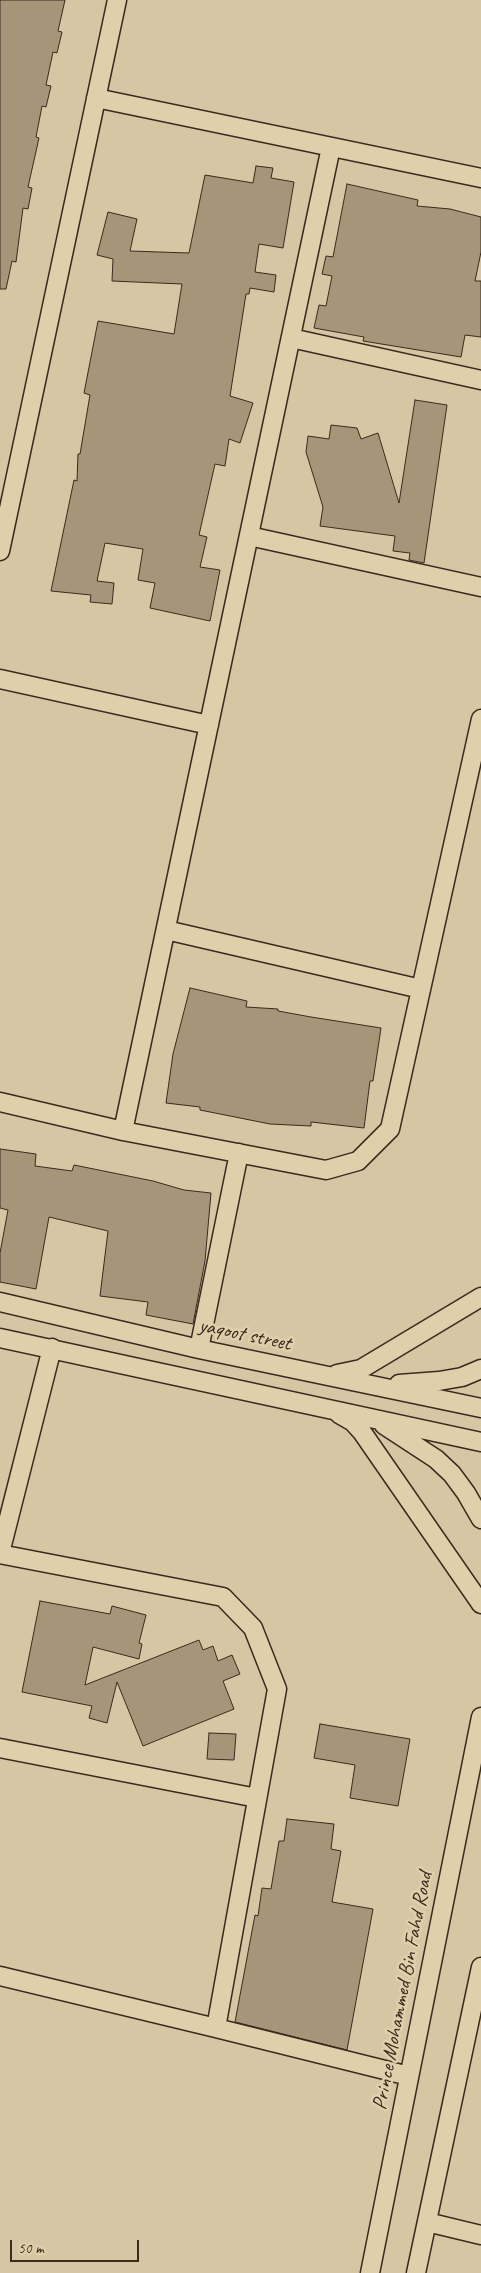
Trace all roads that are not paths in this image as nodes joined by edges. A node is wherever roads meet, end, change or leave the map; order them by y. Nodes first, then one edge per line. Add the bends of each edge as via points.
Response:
1 (117, 0) edge
2 (96, 98) junction
3 (331, 147) junction
4 (481, 178) edge
5 (291, 338) junction
6 (481, 380) edge
7 (6, 493) edge
8 (249, 536) junction
9 (0, 551) edge
10 (481, 587) edge
11 (0, 679) edge
12 (481, 719) edge
13 (209, 725) junction
14 (166, 930) junction
15 (421, 990) junction
16 (0, 1102) edge
17 (123, 1131) junction
18 (240, 1153) junction
19 (481, 1297) edge
20 (0, 1302) edge
21 (0, 1338) edge
22 (52, 1348) junction
23 (199, 1349) junction
24 (481, 1369) edge
25 (322, 1375) junction
26 (375, 1386) junction
27 (481, 1408) edge
28 (330, 1409) junction
29 (375, 1419) junction
30 (481, 1442) edge
31 (481, 1519) edge
32 (0, 1553) edge
33 (481, 1604) edge
34 (481, 1717) edge
35 (0, 1748) edge
36 (257, 1798) junction
37 (481, 1967) edge
38 (0, 1976) edge
39 (216, 2028) junction
40 (409, 2076) junction
41 (427, 2222) junction
42 (481, 2235) edge
43 (370, 2273) edge
44 (416, 2273) edge

1 - 2 street
2 - 3 street
2 - 7 street
3 - 4 street
3 - 5 street
5 - 6 street
5 - 8 street
7 - 9 street
8 - 10 street
8 - 13 street
11 - 13 street
12 - 15 street
13 - 14 street
14 - 15 street
14 - 17 street
15 - 18 street via 390,1129 358,1161 326,1170
16 - 17 street
17 - 18 street
18 - 23 street
19 - 25 street via 361,1369
20 - 23 street, yaqoot street
21 - 22 street
22 - 28 street
22 - 32 street
23 - 25 street, yaqoot street
24 - 26 street via 439,1382
25 - 26 street, yaqoot street
26 - 27 street, yaqoot street
28 - 29 street
28 - 33 street via 353,1422 362,1432
29 - 30 street
29 - 31 street via 436,1459 452,1474
32 - 36 street via 223,1596 253,1628 277,1689
34 - 40 street, Prince Mohammed Bin Fahd Road
35 - 36 street
36 - 39 street
37 - 41 street
38 - 39 street
39 - 40 street
40 - 43 street, Prince Mohammed Bin Fahd Road
41 - 42 street
41 - 44 street

